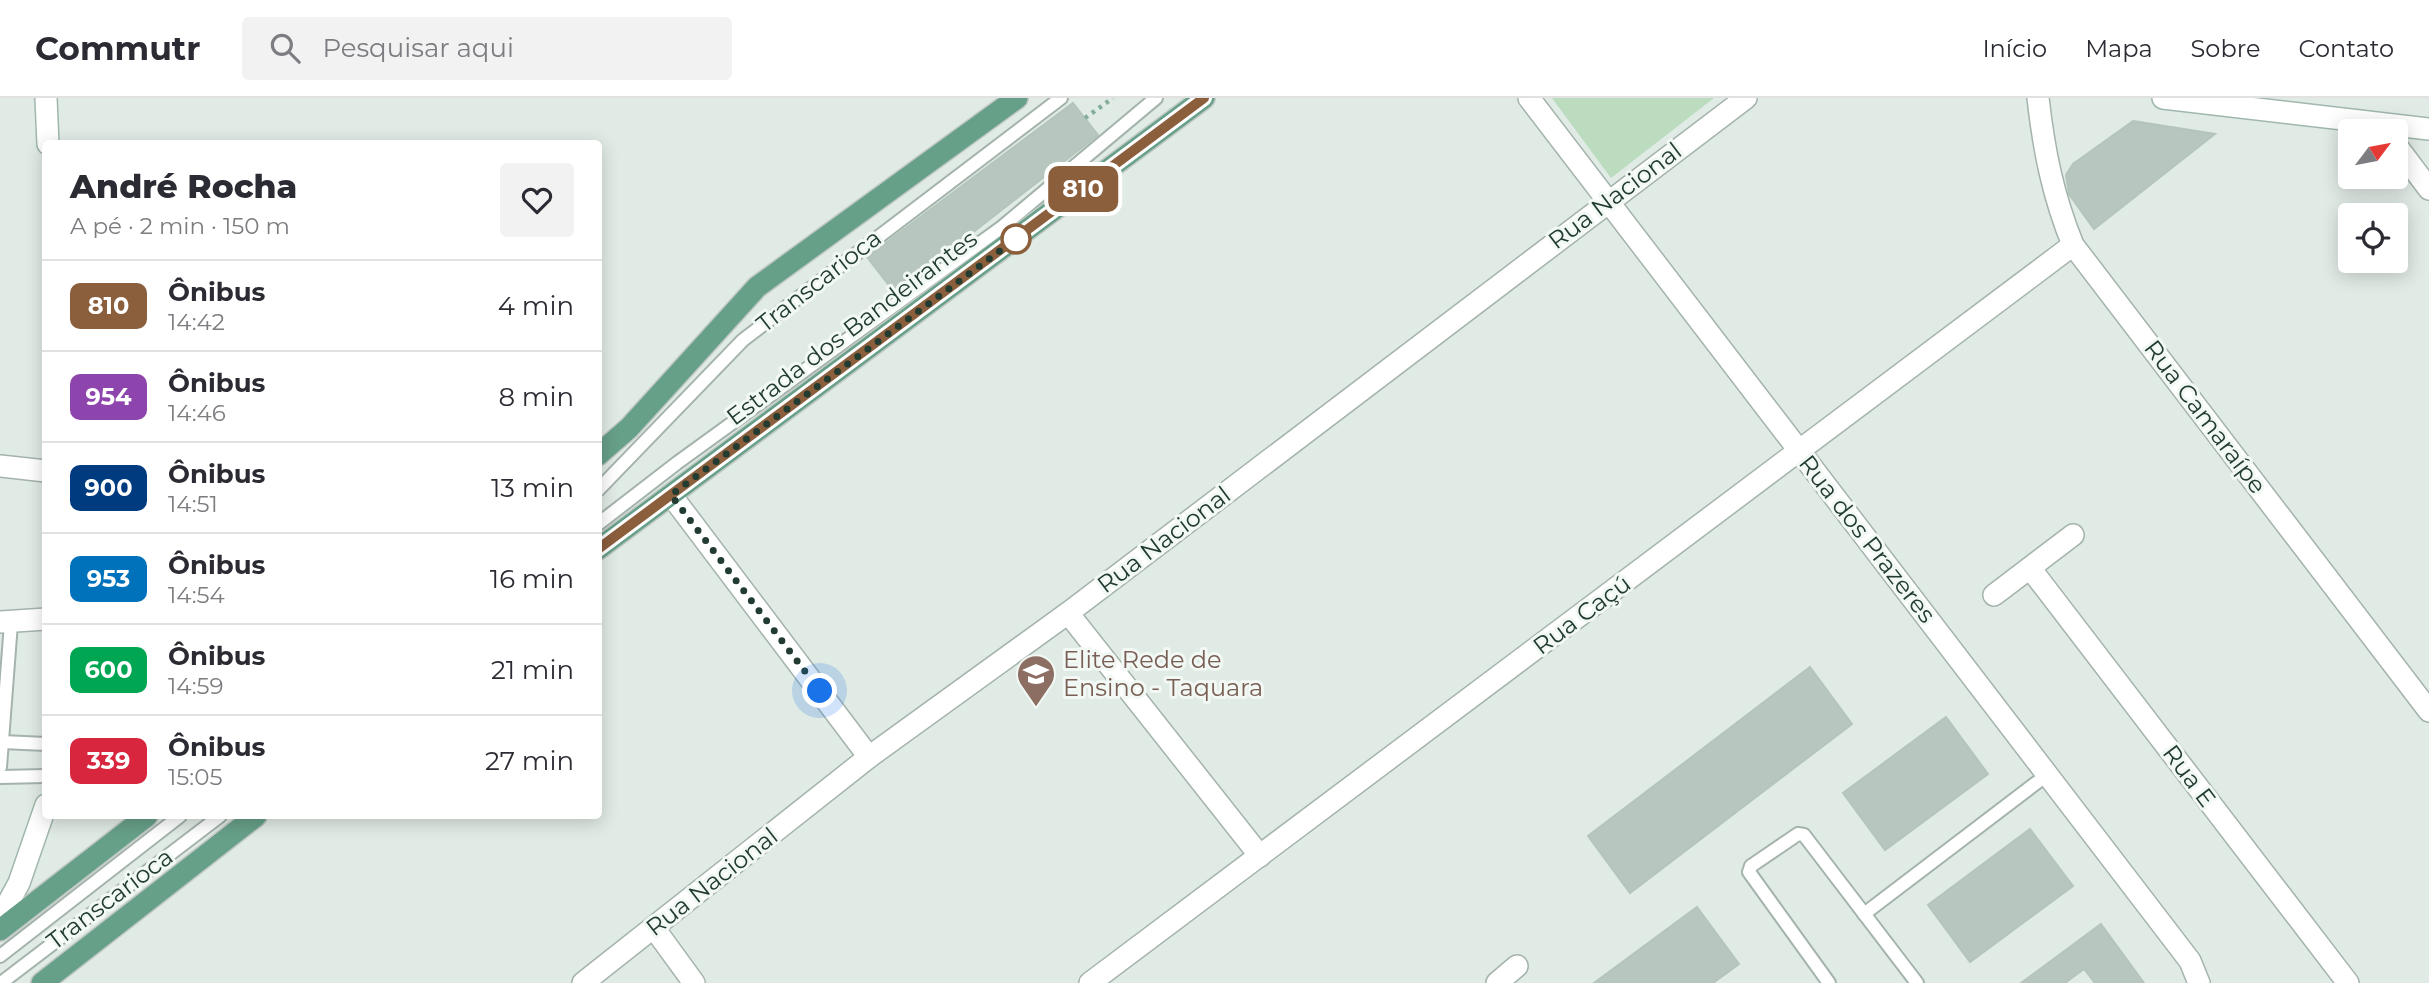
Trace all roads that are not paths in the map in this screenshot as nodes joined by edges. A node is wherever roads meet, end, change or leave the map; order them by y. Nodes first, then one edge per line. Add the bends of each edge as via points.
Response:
1 (46, 98) edge
2 (1017, 98) edge
3 (1061, 98) edge
4 (1156, 98) edge
5 (1204, 98) edge
6 (1529, 98) edge
7 (1746, 98) edge
8 (2038, 98) edge
9 (2163, 98) edge
10 (2265, 104) edge
11 (2339, 119) edge
12 (2408, 129) edge
13 (2429, 129) edge
14 (48, 140) edge
15 (2408, 161) edge
16 (2429, 189) edge
17 (1607, 201) junction
18 (2073, 245) junction
19 (1799, 451) junction
20 (602, 452) edge
21 (0, 466) edge
22 (42, 471) edge
23 (602, 485) edge
24 (671, 495) junction
25 (602, 521) edge
26 (2073, 535) dead end
27 (602, 546) edge
28 (2030, 568) junction
29 (1994, 595) dead end
30 (1068, 613) junction
31 (42, 619) edge
32 (5, 622) edge
33 (2429, 711) edge
34 (2, 742) junction
35 (42, 744) edge
36 (869, 757) junction
37 (0, 767) edge
38 (2048, 774) junction
39 (42, 776) edge
40 (0, 777) edge
41 (42, 817) edge
42 (142, 819) edge
43 (176, 819) edge
44 (216, 819) edge
45 (252, 819) edge
46 (1260, 856) junction
47 (1864, 914) junction
48 (0, 918) edge
49 (654, 928) junction
50 (0, 930) edge
51 (0, 956) edge
52 (1517, 966) dead end
53 (1, 983) edge
54 (42, 983) edge
55 (583, 983) edge
56 (694, 983) edge
57 (1090, 983) edge
58 (1497, 983) edge
59 (1829, 983) edge
60 (1917, 983) edge
61 (2199, 983) edge
62 (2348, 983) edge

1 - 14 street
2 - 20 main road via 758,287
3 - 23 lane, Transcarioca via 743,340
4 - 25 lane via 1002,228
5 - 24 main road, Estrada dos Bandeirantes
6 - 17 street, Rua dos Prazeres
7 - 17 street, Rua Nacional
8 - 18 street, Rua Camaraípe via 2047,169
9 - 10 street
10 - 11 street
12 - 13 street
15 - 16 street
17 - 19 street, Rua dos Prazeres
17 - 30 street, Rua Nacional
18 - 19 street, Rua Caçú
18 - 33 street, Rua Camaraípe
19 - 38 street, Rua dos Prazeres
19 - 46 street, Rua Caçú
21 - 22 street
24 - 27 main road, Estrada dos Bandeirantes
24 - 36 street
26 - 28 street
28 - 29 street
28 - 62 street, Rua E
30 - 36 street, Rua Nacional
30 - 46 street
31 - 32 street
32 - 34 lane
34 - 35 lane
34 - 37 lane
36 - 49 street, Rua Nacional
38 - 47 lane
38 - 61 street, Rua dos Prazeres via 2190,961
39 - 40 lane
41 - 48 street via 19,883
42 - 50 main road
43 - 51 lane, Transcarioca
44 - 53 lane, Transcarioca
45 - 54 main road
46 - 57 street, Rua Caçú
47 - 59 lane via 1804,835 1792,836 1751,866 1751,879
47 - 60 lane
49 - 55 street, Rua Nacional
49 - 56 street
52 - 58 street

